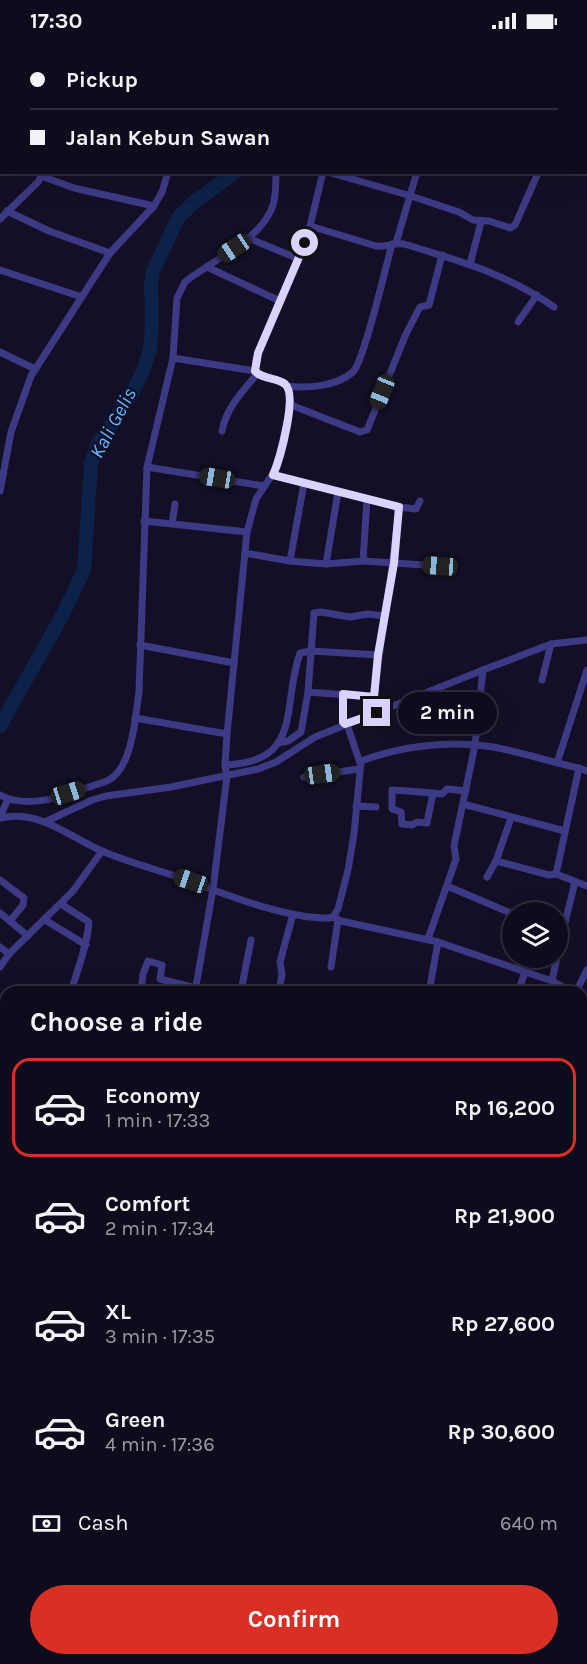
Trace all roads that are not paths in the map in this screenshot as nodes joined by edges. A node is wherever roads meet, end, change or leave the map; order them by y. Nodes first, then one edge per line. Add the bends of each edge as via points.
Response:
1 (42, 174) edge
2 (167, 174) edge
3 (276, 174) edge
4 (325, 174) edge
5 (333, 174) edge
6 (416, 174) edge
7 (537, 174) edge
8 (411, 196) junction
9 (154, 206) junction
10 (7, 211) junction
11 (0, 219) edge
12 (481, 222) junction
13 (310, 226) junction
14 (248, 238) junction
15 (394, 244) junction
16 (110, 253) junction
17 (442, 255) junction
18 (299, 260) junction
19 (470, 264) junction
20 (207, 267) junction
21 (0, 270) edge
22 (537, 296) junction
23 (82, 297) junction
24 (280, 301) junction
25 (554, 307) dead end
26 (518, 322) dead end
27 (0, 352) edge
28 (173, 358) junction
29 (35, 369) junction
30 (256, 372) junction
31 (287, 386) junction
32 (291, 405) junction
33 (222, 431) dead end
34 (2, 456) edge
35 (147, 467) junction
36 (273, 475) junction
37 (304, 483) junction
38 (264, 486) junction
39 (0, 491) edge
40 (338, 492) junction
41 (368, 499) junction
42 (420, 501) dead end
43 (175, 504) dead end
44 (399, 507) junction
45 (144, 521) junction
46 (172, 524) junction
47 (247, 532) junction
48 (245, 553) junction
49 (290, 561) junction
50 (363, 561) junction
51 (326, 564) junction
52 (394, 566) junction
53 (440, 566) dead end
54 (385, 616) junction
55 (587, 640) edge
56 (551, 644) junction
57 (140, 645) junction
58 (311, 651) junction
59 (378, 655) junction
60 (234, 663) junction
61 (483, 670) junction
62 (587, 670) edge
63 (542, 680) dead end
64 (308, 692) junction
65 (343, 694) junction
66 (135, 718) junction
67 (344, 721) junction
68 (227, 734) junction
69 (279, 743) junction
70 (475, 745) junction
71 (557, 763) junction
72 (359, 766) junction
73 (579, 768) junction
74 (226, 770) junction
75 (587, 771) edge
76 (304, 777) dead end
77 (465, 791) junction
78 (433, 793) junction
79 (0, 795) edge
80 (8, 799) junction
81 (463, 804) junction
82 (356, 806) junction
83 (376, 807) dead end
84 (0, 817) edge
85 (511, 818) junction
86 (47, 821) junction
87 (565, 831) junction
88 (102, 851) junction
89 (496, 861) junction
90 (556, 874) junction
91 (487, 877) dead end
92 (0, 880) edge
93 (575, 882) junction
94 (447, 886) junction
95 (587, 886) edge
96 (213, 889) junction
97 (61, 904) junction
98 (568, 905) edge
99 (502, 909) edge
100 (0, 913) edge
101 (293, 914) junction
102 (336, 918) junction
103 (45, 920) junction
104 (10, 921) junction
105 (28, 936) junction
106 (428, 939) junction
107 (251, 940) dead end
108 (438, 942) junction
109 (86, 945) junction
110 (0, 947) edge
111 (9, 954) junction
112 (0, 967) edge
113 (331, 967) dead end
114 (555, 968) edge
115 (587, 970) edge
116 (525, 972) junction
117 (152, 977) dead end
118 (160, 979) junction
119 (552, 981) junction
120 (73, 986) edge
121 (141, 986) edge
122 (182, 986) edge
123 (196, 986) edge
124 (242, 986) edge
125 (280, 986) edge
126 (430, 986) edge
127 (521, 986) edge
128 (562, 986) edge
129 (578, 986) edge

1 - 9 street via 74,188
1 - 10 street
2 - 9 street
3 - 14 street via 270,214
4 - 13 street
5 - 8 street
6 - 8 street
7 - 12 street via 514,227
8 - 12 street
8 - 15 street
9 - 16 street
10 - 11 street
10 - 16 street
12 - 19 street
13 - 15 street via 380,247
13 - 18 street
14 - 18 street
14 - 20 street
15 - 17 street
15 - 31 street via 353,372 319,386
16 - 23 street
17 - 19 street
17 - 32 street via 429,305 420,307 405,334 367,430 360,432
18 - 24 street
19 - 22 street
20 - 24 street
20 - 28 street via 185,282 179,292
21 - 23 street
22 - 25 street
22 - 26 street
23 - 29 street
24 - 30 street via 258,353
27 - 29 street
28 - 30 street
28 - 35 street
29 - 34 street
30 - 31 street
30 - 33 street via 229,410
31 - 32 street
32 - 36 street
34 - 39 street
35 - 38 street
35 - 45 street
36 - 37 street
36 - 38 street
37 - 40 street
37 - 49 street
38 - 47 street
40 - 41 street
40 - 51 street
41 - 44 street
41 - 50 street
42 - 44 street via 416,509
43 - 46 street
44 - 52 street
45 - 46 street
45 - 57 street
46 - 47 street
47 - 48 street
48 - 49 street
48 - 60 street
49 - 51 street
50 - 51 street
50 - 52 street
52 - 53 street
52 - 54 street
54 - 58 street via 314,612
54 - 59 street
55 - 56 street
56 - 61 street
56 - 63 street
57 - 60 street
57 - 66 street
58 - 59 street
58 - 64 street
58 - 69 street via 299,654
59 - 65 street via 374,697
60 - 68 street
61 - 67 street
61 - 70 street
62 - 71 street
64 - 65 street
64 - 69 street via 301,732
65 - 67 street
66 - 68 street
66 - 80 street via 123,766 115,777 41,801
67 - 72 street
67 - 74 street via 268,765
68 - 74 street
69 - 74 street via 257,760
70 - 71 street
70 - 72 street via 433,744 362,760
70 - 77 street
71 - 73 street
72 - 76 street
72 - 82 street
73 - 75 street
73 - 87 street
74 - 86 street via 106,796
74 - 96 street
77 - 78 street via 447,789 443,794
77 - 81 street
78 - 78 street via 392,790 392,809 401,811 402,824 427,823
79 - 80 street
80 - 84 street
81 - 85 street
81 - 94 street via 454,846 456,859
82 - 83 street
82 - 102 street via 348,870
84 - 86 street
85 - 87 street
85 - 89 street
86 - 88 street
87 - 90 street
88 - 96 street
88 - 97 street
89 - 90 street
89 - 91 street
90 - 93 street
92 - 104 street via 24,898
93 - 95 street
93 - 98 street
94 - 99 street
94 - 106 street
96 - 101 street
96 - 123 street
97 - 103 street
97 - 109 street via 88,920
100 - 104 street
101 - 102 street
101 - 125 street via 280,962
102 - 106 street
102 - 113 street
103 - 105 street
103 - 109 street
104 - 105 street
105 - 111 street
106 - 108 street
107 - 124 street
108 - 116 street
108 - 126 street
109 - 120 street
110 - 111 street
111 - 112 street
114 - 119 street
115 - 129 street
116 - 119 street
116 - 127 street
117 - 118 street
118 - 121 street via 163,962 147,963
118 - 122 street
119 - 128 street

